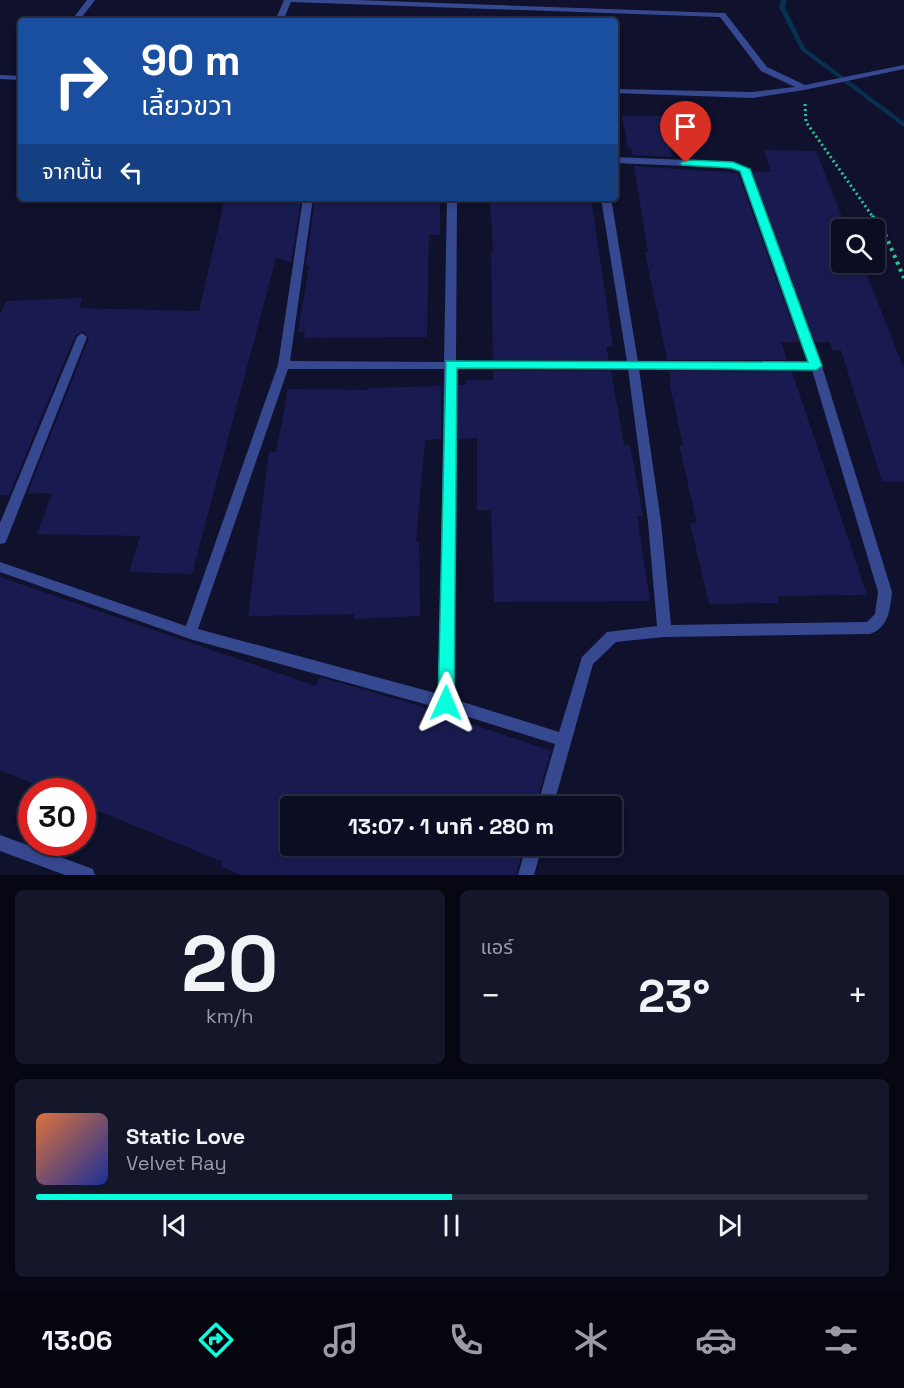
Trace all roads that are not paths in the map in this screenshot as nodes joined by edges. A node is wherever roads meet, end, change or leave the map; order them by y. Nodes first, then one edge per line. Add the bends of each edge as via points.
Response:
1 (91, 0) edge
2 (288, 0) edge
3 (292, 0) edge
4 (77, 18) edge
5 (280, 18) edge
6 (904, 67) edge
7 (0, 77) edge
8 (18, 78) edge
9 (804, 88) junction
10 (618, 91) edge
11 (618, 160) edge
12 (308, 201) edge
13 (452, 201) edge
14 (606, 201) edge
15 (82, 337) dead end
16 (284, 364) junction
17 (450, 364) junction
18 (816, 366) junction
19 (633, 367) junction
20 (0, 539) edge
21 (0, 567) edge
22 (664, 631) junction
23 (190, 633) junction
24 (446, 703) junction
25 (563, 740) junction
26 (548, 796) edge
27 (0, 843) edge
28 (531, 856) edge
29 (87, 875) edge
30 (526, 875) edge

1 - 4 street
2 - 5 street
3 - 9 street via 722,15 764,69
6 - 9 street
7 - 8 street
9 - 10 street via 752,95
11 - 18 street via 733,165 744,169
12 - 16 street
13 - 17 street
14 - 19 street
15 - 20 street
16 - 17 street
16 - 23 street
17 - 19 street
17 - 24 street
18 - 19 street
18 - 22 street via 885,592 882,616 870,628
19 - 22 street via 660,571
21 - 23 street
22 - 25 street via 612,636 587,661
23 - 24 street
24 - 25 street
25 - 26 street
27 - 29 street
28 - 30 street

